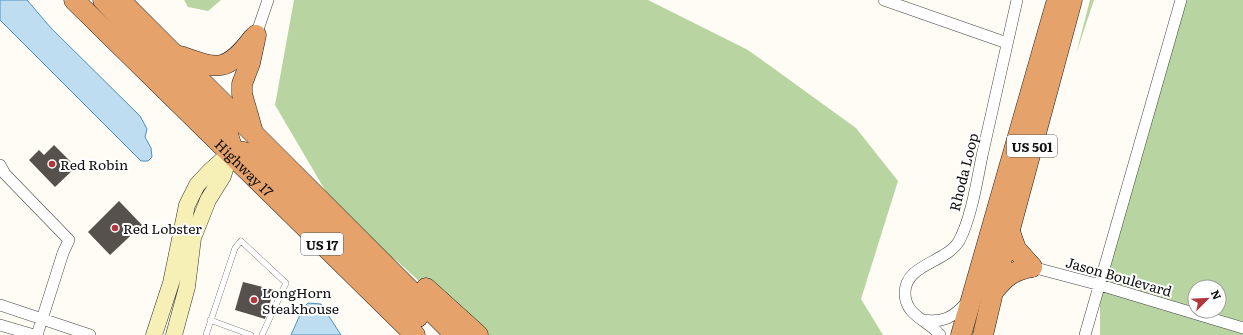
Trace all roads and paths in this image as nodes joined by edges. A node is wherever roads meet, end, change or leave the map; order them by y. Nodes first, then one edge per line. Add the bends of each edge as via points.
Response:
1 (74, 0) edge
2 (104, 0) edge
3 (120, 0) edge
4 (268, 0) edge
5 (884, 0) edge
6 (1017, 0) edge
7 (1057, 0) edge
8 (1072, 0) edge
9 (1181, 0) edge
10 (256, 35) junction
11 (1007, 43) junction
12 (174, 54) junction
13 (253, 133) junction
14 (230, 153) junction
15 (0, 165) edge
16 (345, 224) junction
17 (1010, 228) junction
18 (1032, 268) junction
19 (1100, 285) junction
20 (993, 292) junction
21 (972, 295) junction
22 (0, 305) edge
23 (42, 319) junction
24 (210, 320) junction
25 (920, 320) junction
26 (0, 325) edge
27 (1243, 328) edge
28 (36, 335) edge
29 (90, 335) edge
30 (154, 335) edge
31 (174, 335) edge
32 (206, 335) edge
33 (251, 335) edge
34 (262, 335) edge
35 (415, 335) edge
36 (436, 335) edge
37 (455, 335) edge
38 (478, 335) edge
39 (940, 335) edge
40 (961, 335) edge
41 (983, 335) edge
42 (1084, 335) edge

1 - 14 highway, Highway 17 / US 17
2 - 14 highway via 227,132 231,144
3 - 12 highway, US 17
4 - 10 street
5 - 11 street
6 - 11 street, Rhoda Loop
7 - 21 highway, US 501
8 - 17 highway, US 501
9 - 19 street
10 - 12 highway via 240,55 220,66 207,66
10 - 13 highway via 242,84 242,94
11 - 25 street, Rhoda Loop via 973,199 959,241 939,260 914,272 907,281 907,304
12 - 13 highway, US 17
13 - 16 highway, US 17
14 - 30 street via 197,185 187,205 171,283
14 - 31 street via 223,176 208,200 194,238 187,287
14 - 35 highway, Highway 17 / US 17
14 - 36 highway via 246,152 259,160
15 - 23 street via 5,174 70,240 63,253
16 - 37 highway, US 17
16 - 38 highway via 397,261
17 - 18 highway via 1016,248
17 - 20 highway, US 501
18 - 19 street, Jason Boulevard
18 - 20 highway via 1018,270 1005,277
19 - 27 street, Jason Boulevard
19 - 42 street
20 - 41 highway, US 501
21 - 25 street via 958,312 944,320
21 - 40 highway, US 501
22 - 23 street
23 - 28 street
23 - 29 street
24 - 32 lane
24 - 33 lane
24 - 34 lane via 235,248 241,241 286,283
25 - 39 street
26 - 28 street

